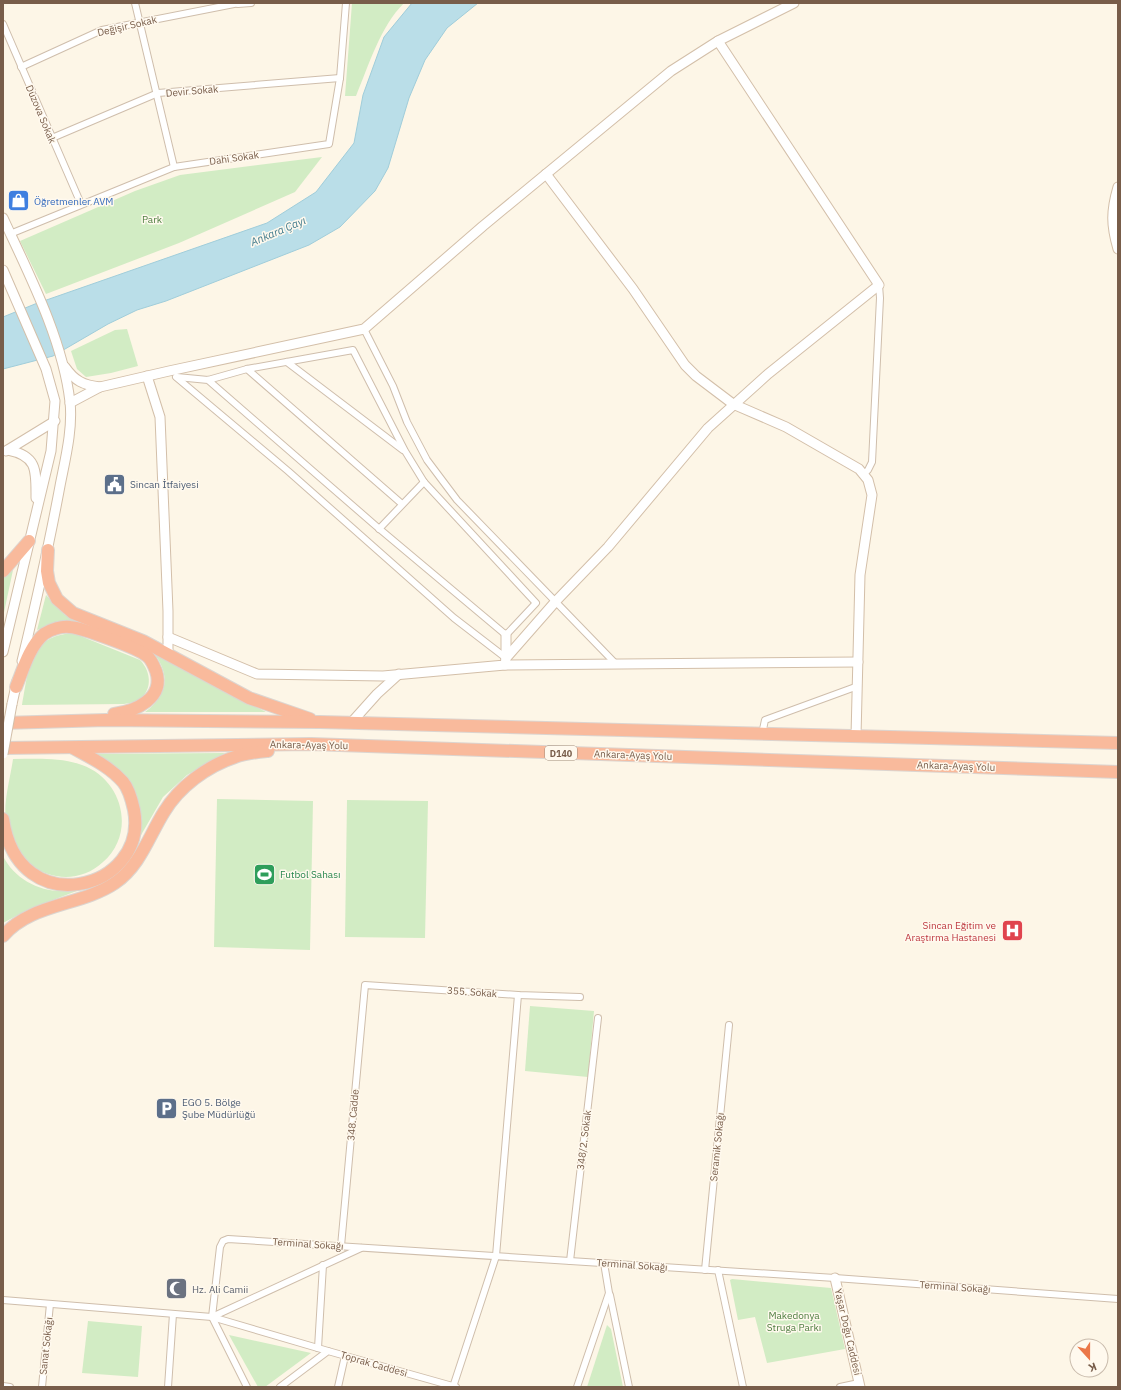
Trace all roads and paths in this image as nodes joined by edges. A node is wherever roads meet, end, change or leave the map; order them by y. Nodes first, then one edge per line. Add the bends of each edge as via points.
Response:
1 (135, 3) edge
2 (238, 3) edge
3 (250, 3) edge
4 (346, 3) edge
5 (794, 3) edge
6 (140, 22) junction
7 (3, 24) edge
8 (718, 41) junction
9 (21, 67) junction
10 (340, 78) junction
11 (158, 94) junction
12 (52, 138) junction
13 (174, 167) junction
14 (546, 174) junction
15 (1118, 187) edge
16 (81, 204) junction
17 (3, 218) edge
18 (10, 234) junction
19 (1118, 249) edge
20 (3, 270) edge
21 (879, 285) junction
22 (364, 329) junction
23 (287, 362) junction
24 (63, 364) junction
25 (247, 369) junction
26 (169, 370) junction
27 (147, 376) junction
28 (176, 377) junction
29 (208, 380) junction
30 (100, 387) junction
31 (70, 403) junction
32 (733, 404) junction
33 (55, 421) junction
34 (5, 451) edge
35 (405, 451) junction
36 (864, 474) junction
37 (424, 482) junction
38 (402, 504) junction
39 (36, 512) junction
40 (379, 529) junction
41 (29, 541) junction
42 (48, 550) junction
43 (3, 571) edge
44 (556, 601) junction
45 (506, 635) junction
46 (168, 637) junction
47 (3, 652) edge
48 (168, 654) junction
49 (506, 662) junction
50 (858, 662) junction
51 (615, 663) junction
52 (399, 674) junction
53 (858, 686) junction
54 (16, 687) junction
55 (75, 721) junction
56 (320, 722) junction
57 (3, 723) edge
58 (352, 723) junction
59 (762, 734) junction
60 (856, 736) junction
61 (1118, 743) edge
62 (311, 744) junction
63 (72, 747) junction
64 (3, 748) edge
65 (3, 754) edge
66 (1118, 772) edge
67 (3, 819) edge
68 (3, 936) edge
69 (364, 985) joint
70 (518, 995) junction
71 (580, 997) dead end
72 (598, 1018) dead end
73 (730, 1024) dead end
74 (341, 1246) junction
75 (361, 1247) junction
76 (496, 1256) junction
77 (570, 1261) junction
78 (604, 1263) junction
79 (323, 1265) junction
80 (705, 1270) junction
81 (718, 1270) junction
82 (835, 1278) junction
83 (609, 1293) junction
84 (1118, 1299) edge
85 (3, 1300) edge
86 (50, 1304) junction
87 (173, 1314) junction
88 (212, 1317) junction
89 (318, 1348) junction
90 (328, 1351) junction
91 (345, 1356) junction
92 (860, 1385) edge
93 (3, 1386) edge
94 (10, 1387) edge
95 (42, 1387) edge
96 (168, 1387) edge
97 (247, 1387) edge
98 (280, 1387) edge
99 (338, 1387) edge
100 (454, 1387) edge
101 (577, 1387) edge
102 (629, 1387) edge
103 (743, 1387) edge
104 (840, 1387) edge

1 - 6 street
2 - 3 street, Değişir Sokak
2 - 6 street, Değişir Sokak
4 - 10 street, Dahi Sokak
5 - 8 street
6 - 9 street, Değişir Sokak via 102,30
6 - 11 street
7 - 9 street, Düzova Sokak
8 - 14 street via 671,71
8 - 21 street
9 - 12 street, Düzova Sokak
10 - 11 street, Devir Sokak
10 - 13 street, Dahi Sokak via 329,144
11 - 12 street, Devir Sokak
11 - 13 street
12 - 16 street, Düzova Sokak
13 - 16 street, Dahi Sokak
14 - 22 street
14 - 32 street via 685,365
15 - 19 street via 1112,208
16 - 18 street, Dahi Sokak
17 - 18 street
18 - 24 street via 39,296
20 - 33 street via 46,369 55,401
21 - 32 street
21 - 36 street via 872,462
22 - 26 street
22 - 44 street via 393,386 407,422 438,478
23 - 25 street
23 - 35 street
23 - 35 street via 353,350
24 - 30 street via 74,379 85,386
24 - 31 street
25 - 29 street
25 - 38 street
26 - 27 street
26 - 28 street
27 - 30 street
27 - 46 street via 160,417
28 - 29 street
28 - 49 street via 288,471
29 - 40 street
30 - 31 street
31 - 42 street via 69,433
32 - 36 street via 786,427
32 - 44 street via 708,428 608,547
33 - 34 street
33 - 39 street via 51,451
34 - 39 street via 20,452 32,462 36,473
35 - 37 street
36 - 50 street via 872,495 860,575
37 - 38 street
37 - 45 street via 536,603
38 - 40 street
39 - 41 street
40 - 45 street
41 - 43 highway
41 - 47 street
42 - 48 highway via 49,583 57,599 73,613 143,641
42 - 54 street
44 - 49 street
44 - 51 street
45 - 49 street
46 - 48 street
46 - 52 street via 257,674
48 - 56 highway via 250,698
49 - 51 street
49 - 52 street
50 - 51 street
50 - 53 street
52 - 58 street via 377,694
53 - 59 street via 765,720
53 - 60 street
54 - 55 highway via 36,643 45,633 57,628 84,630 147,656 158,678 157,688 147,702 126,712
54 - 65 street, bridge
55 - 56 highway
55 - 57 highway
56 - 58 highway
58 - 59 highway
59 - 60 highway
60 - 61 highway
62 - 63 highway, Ankara-Ayaş Yolu / D140
62 - 66 highway, Ankara-Ayaş Yolu / D140
62 - 68 highway via 235,757 211,768 175,796 139,858 115,883 90,895 28,917
63 - 64 highway, Ankara-Ayaş Yolu / D140
63 - 67 highway via 105,766 124,783 136,821 133,842 122,861 107,874 75,885 59,885 44,881 32,874 14,855 5,835
69 - 70 street, 355. Sokak
69 - 74 street, 348. Cadde
70 - 71 street, 355. Sokak
70 - 76 street
72 - 77 street, 348/2. Sokak
73 - 80 street, Seramik Sokağı
74 - 75 street, Terminal Sokağı
74 - 88 street, Terminal Sokağı via 228,1239 223,1241 220,1247
75 - 76 street, Terminal Sokağı
75 - 79 street
76 - 77 street, Terminal Sokağı
76 - 100 street
77 - 78 street, Terminal Sokağı
78 - 80 street, Terminal Sokağı
78 - 83 street
79 - 88 street
79 - 89 street
80 - 81 street, Terminal Sokağı
81 - 82 street, Terminal Sokağı
81 - 103 street
82 - 84 street, Terminal Sokağı
82 - 92 street, Yaşar Doğu Caddesi
83 - 101 street
83 - 102 street
85 - 86 street
86 - 87 street
86 - 95 street, Sanat Sokağı
87 - 88 street
87 - 96 street
88 - 89 street
88 - 97 street
89 - 90 street
90 - 91 street, Toprak Caddesi
90 - 98 street, Toprak Caddesi
91 - 99 street
91 - 100 street, Toprak Caddesi
92 - 104 street
93 - 94 street

